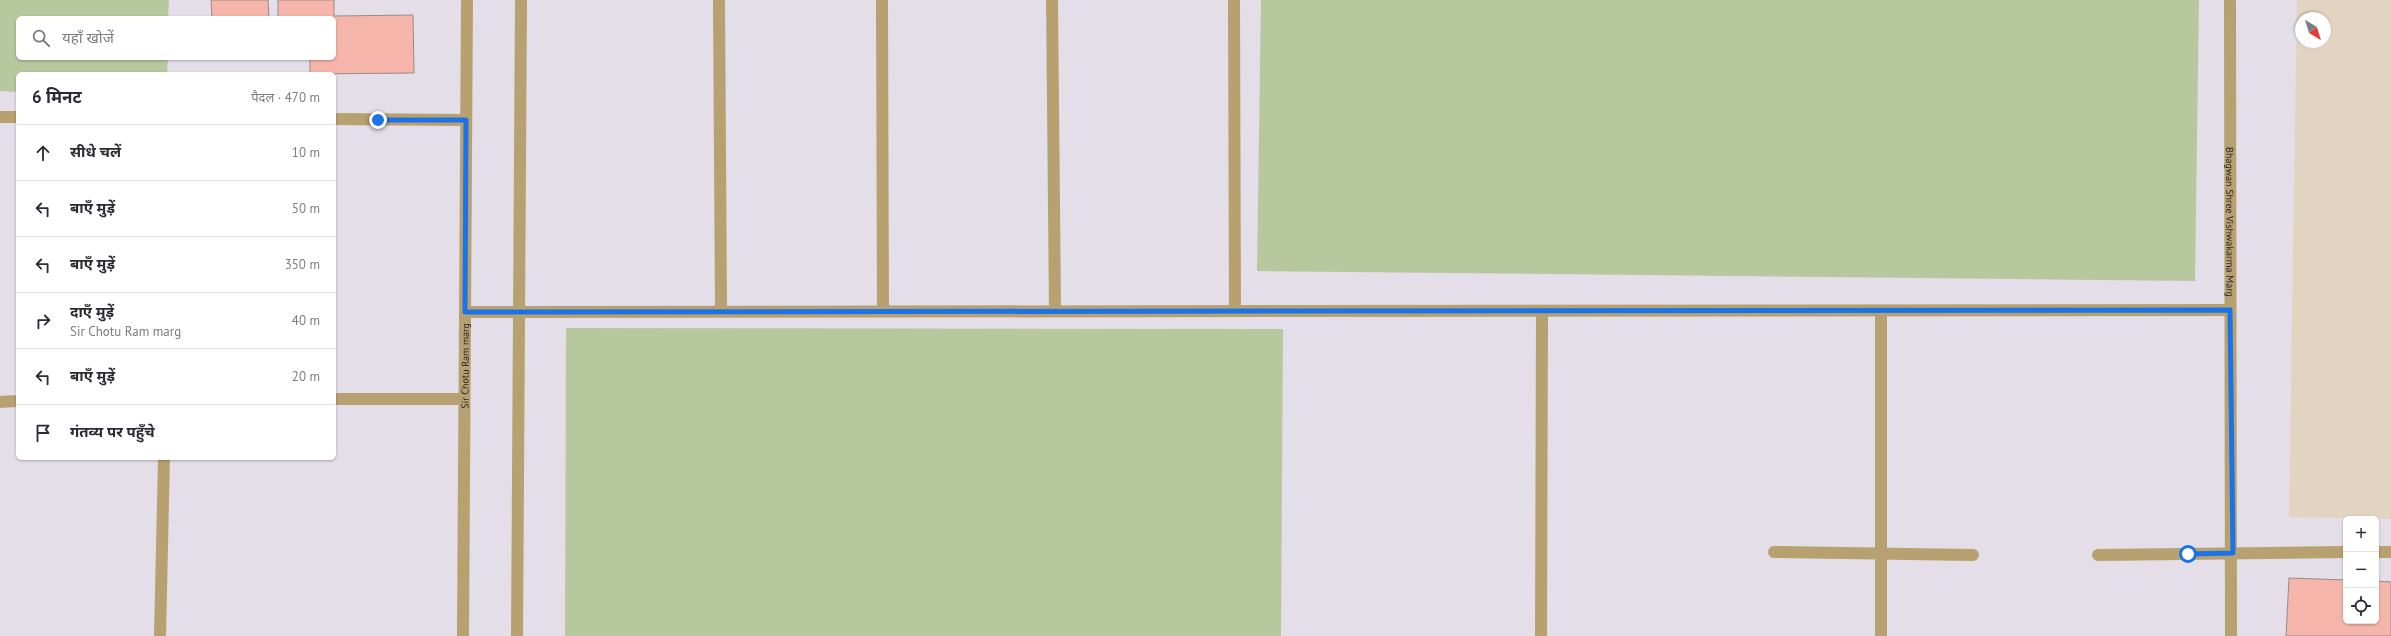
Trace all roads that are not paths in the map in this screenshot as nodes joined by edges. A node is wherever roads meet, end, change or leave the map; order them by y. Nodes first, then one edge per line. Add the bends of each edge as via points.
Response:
1 (467, 0) edge
2 (521, 0) edge
3 (719, 0) edge
4 (882, 0) edge
5 (1052, 0) edge
6 (1234, 0) edge
7 (2230, 0) edge
8 (0, 117) edge
9 (16, 117) edge
10 (336, 119) edge
11 (466, 120) junction
12 (2230, 310) junction
13 (721, 311) junction
14 (1055, 311) junction
15 (1235, 311) junction
16 (1542, 311) junction
17 (1881, 311) junction
18 (465, 312) junction
19 (519, 312) junction
20 (883, 312) junction
21 (336, 399) edge
22 (464, 399) junction
23 (16, 401) edge
24 (0, 402) edge
25 (164, 460) edge
26 (1774, 552) dead end
27 (2343, 552) edge
28 (2379, 552) edge
29 (2391, 552) edge
30 (2233, 553) junction
31 (1880, 554) junction
32 (1973, 555) dead end
33 (2098, 555) dead end
34 (160, 636) edge
35 (463, 636) edge
36 (517, 636) edge
37 (1541, 636) edge
38 (1881, 636) edge
39 (2231, 636) edge

1 - 11 street, Sir Chotu Ram marg
2 - 19 street
3 - 13 street
4 - 20 street
5 - 14 street
6 - 15 street
7 - 12 street, Bhagwan Shree Vishwakarma Marg
8 - 9 street
10 - 11 street
11 - 18 street, Sir Chotu Ram marg
12 - 17 street
12 - 30 street, Bhagwan Shree Vishwakarma Marg
13 - 19 street
13 - 20 street
14 - 15 street
14 - 20 street
15 - 16 street
16 - 17 street
16 - 37 street
17 - 31 street
18 - 19 street
18 - 22 street, Sir Chotu Ram marg
19 - 36 street
21 - 22 street
22 - 35 street, Sir Chotu Ram marg
23 - 24 street
25 - 34 street
26 - 31 street
27 - 30 street
28 - 29 street
30 - 33 street
30 - 39 street, Bhagwan Shree Vishwakarma Marg
31 - 32 street
31 - 38 street

